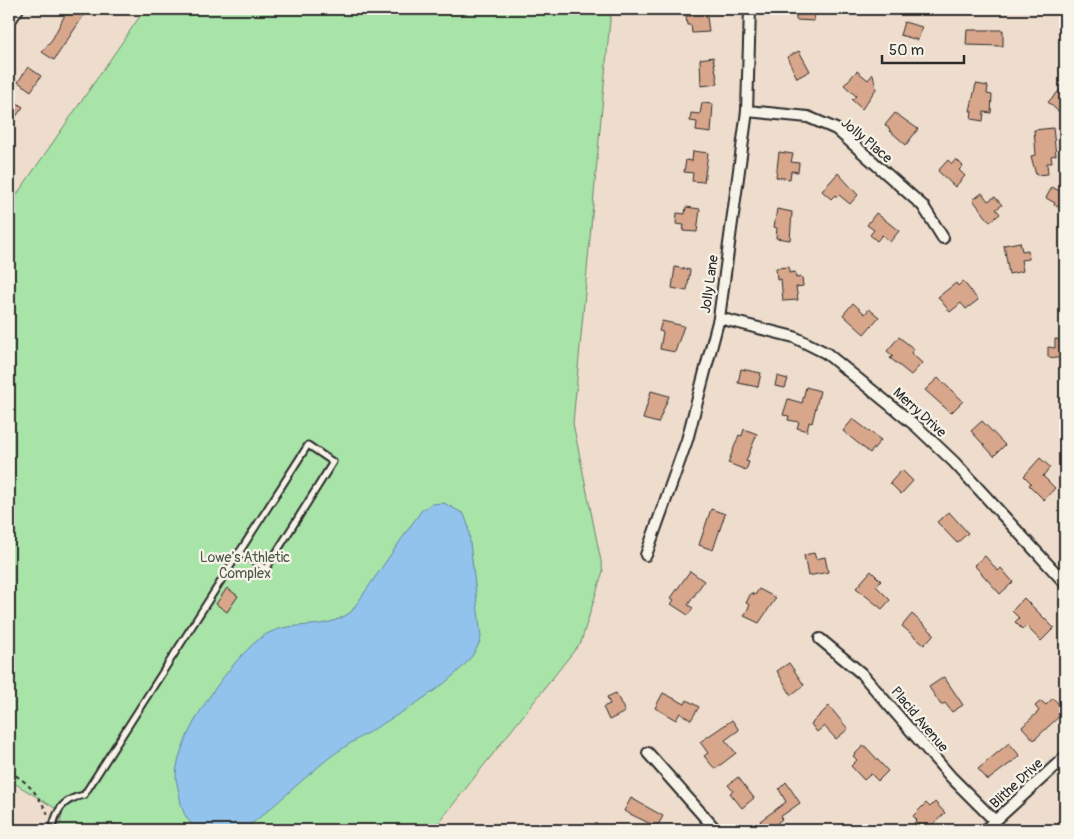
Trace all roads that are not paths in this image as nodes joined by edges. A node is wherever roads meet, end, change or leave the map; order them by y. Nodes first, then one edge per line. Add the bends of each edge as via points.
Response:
1 (18, 9) edge
2 (750, 9) edge
3 (9, 22) edge
4 (747, 111) junction
5 (943, 238) dead end
6 (719, 318) junction
7 (239, 552) junction
8 (646, 555) dead end
9 (1065, 583) edge
10 (820, 639) dead end
11 (648, 753) dead end
12 (1065, 757) edge
13 (995, 822) junction
14 (52, 827) edge
15 (716, 830) edge
16 (985, 830) edge

1 - 3 street
2 - 4 street, Jolly Lane
4 - 5 street, Jolly Place via 808,117 836,129 923,206
4 - 6 street, Jolly Lane
6 - 8 street, Jolly Lane via 686,440
6 - 9 street, Merry Drive via 794,338 826,353 884,398 954,462
7 - 7 lane via 266,569 333,462 308,445
7 - 14 lane via 84,795 63,803
10 - 13 street, Placid Avenue via 861,673
11 - 15 street
12 - 13 street, Blithe Drive
13 - 16 street, Blithe Drive

